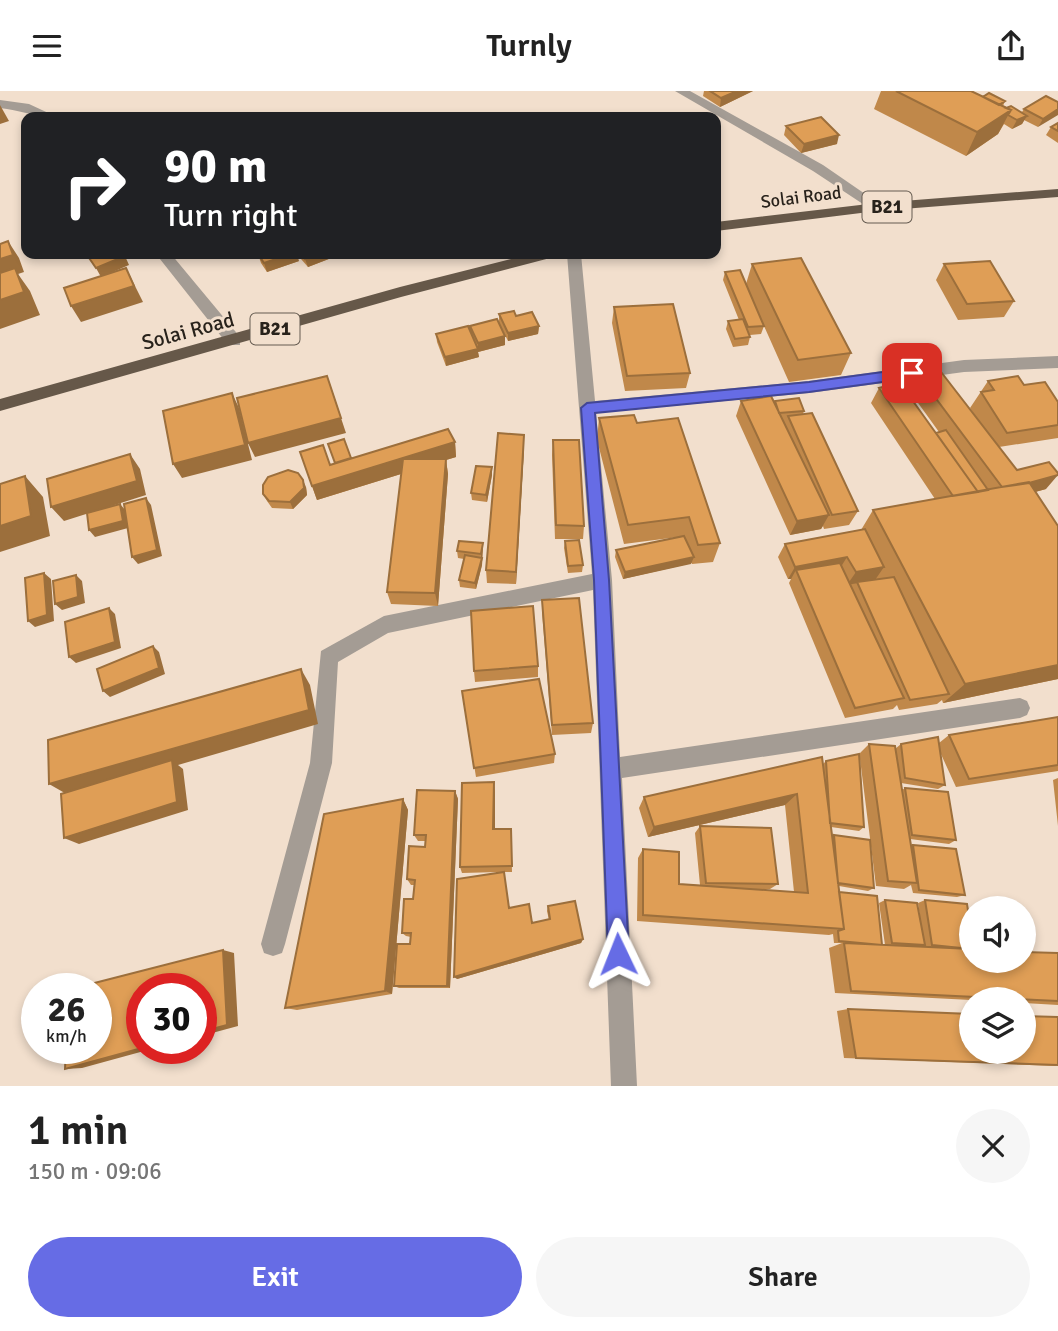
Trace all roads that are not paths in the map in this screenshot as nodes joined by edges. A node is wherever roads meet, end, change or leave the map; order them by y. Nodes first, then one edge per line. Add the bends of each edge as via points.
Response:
1 (681, 91) edge
2 (0, 104) edge
3 (38, 112) edge
4 (718, 112) edge
5 (721, 113) edge
6 (1058, 193) edge
7 (877, 207) junction
8 (721, 226) edge
9 (167, 259) edge
10 (529, 259) edge
11 (574, 259) edge
12 (234, 341) junction
13 (1058, 362) edge
14 (0, 405) edge
15 (587, 408) junction
16 (601, 580) junction
17 (1020, 709) dead end
18 (610, 769) junction
19 (273, 944) dead end
20 (624, 1086) edge

1 - 4 street
2 - 3 street
5 - 7 street
6 - 7 highway, Solai Road / B21
7 - 8 highway, Solai Road / B21
9 - 12 street
10 - 12 highway, Solai Road / B21
11 - 15 street
12 - 14 highway, Solai Road / B21
13 - 15 street via 964,366 809,387
15 - 16 street
16 - 18 street
16 - 19 street via 384,625 328,657 321,763
17 - 18 street
18 - 20 street

